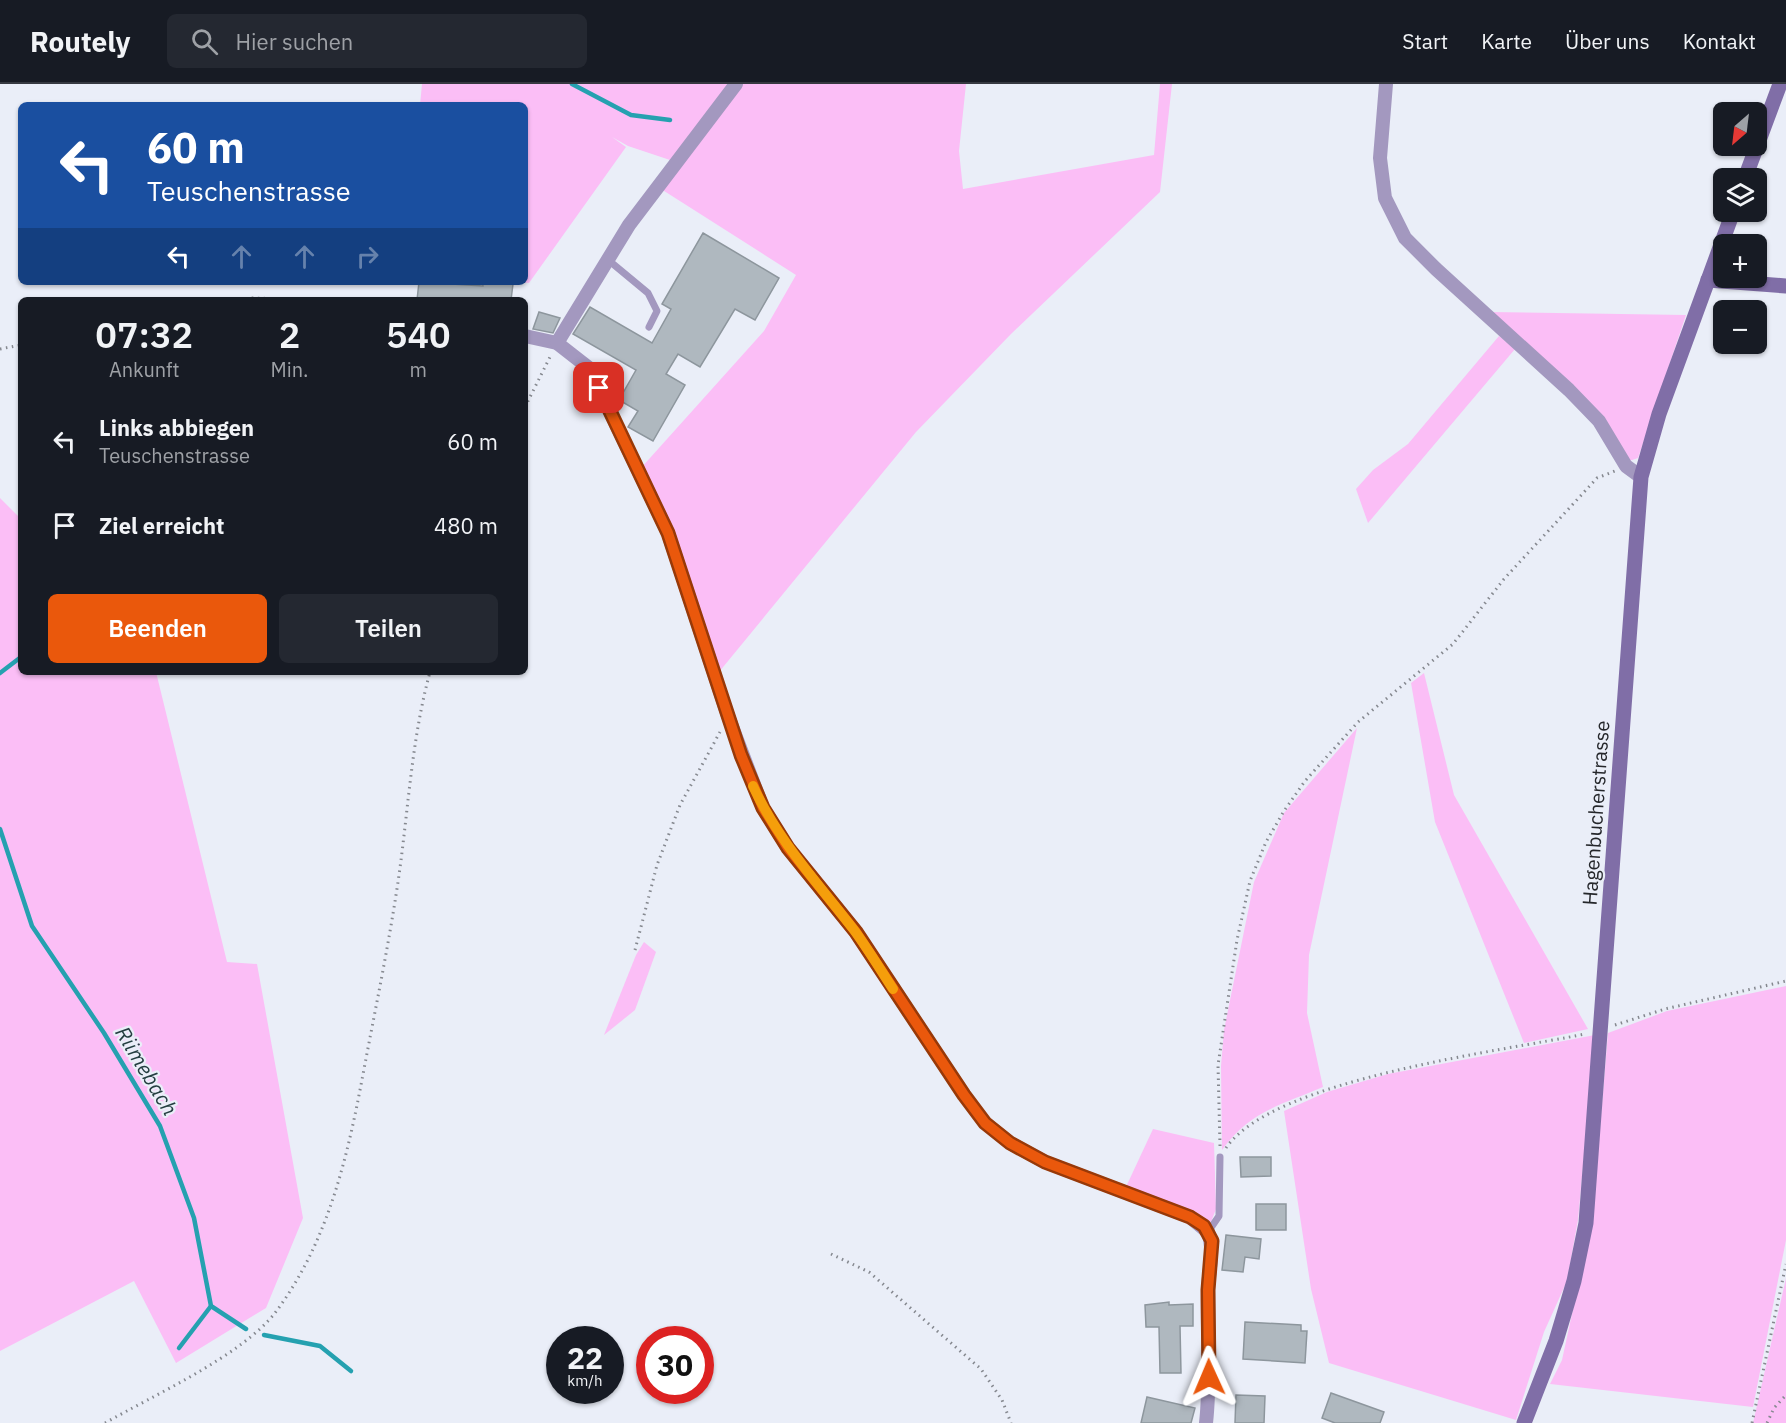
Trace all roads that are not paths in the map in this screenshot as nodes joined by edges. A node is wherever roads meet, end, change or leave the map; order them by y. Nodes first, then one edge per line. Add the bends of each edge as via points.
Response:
1 (736, 84) edge
2 (1386, 84) edge
3 (1780, 84) edge
4 (1749, 168) edge
5 (1729, 222) edge
6 (607, 259) junction
7 (1708, 280) junction
8 (1786, 286) edge
9 (650, 327) dead end
10 (528, 337) edge
11 (556, 343) junction
12 (1641, 477) junction
13 (1220, 1157) road end
14 (1208, 1232) junction
15 (1206, 1423) edge
16 (1524, 1423) edge

1 - 6 street
2 - 12 street via 1380,158 1385,198 1406,238 1569,390 1599,421 1626,466
3 - 4 street
5 - 7 street, Hagenbucherstrasse
6 - 9 lane via 648,293 657,311
6 - 11 street
7 - 8 street
7 - 12 street, Hagenbucherstrasse via 1659,414
10 - 11 street
11 - 14 street via 589,368 668,533 728,716 763,808 788,848 856,932 964,1095 985,1123 1010,1143 1045,1162 1190,1217
12 - 16 street, Hagenbucherstrasse via 1586,1223 1557,1341
13 - 14 lane via 1220,1216
14 - 15 street via 1212,1253

